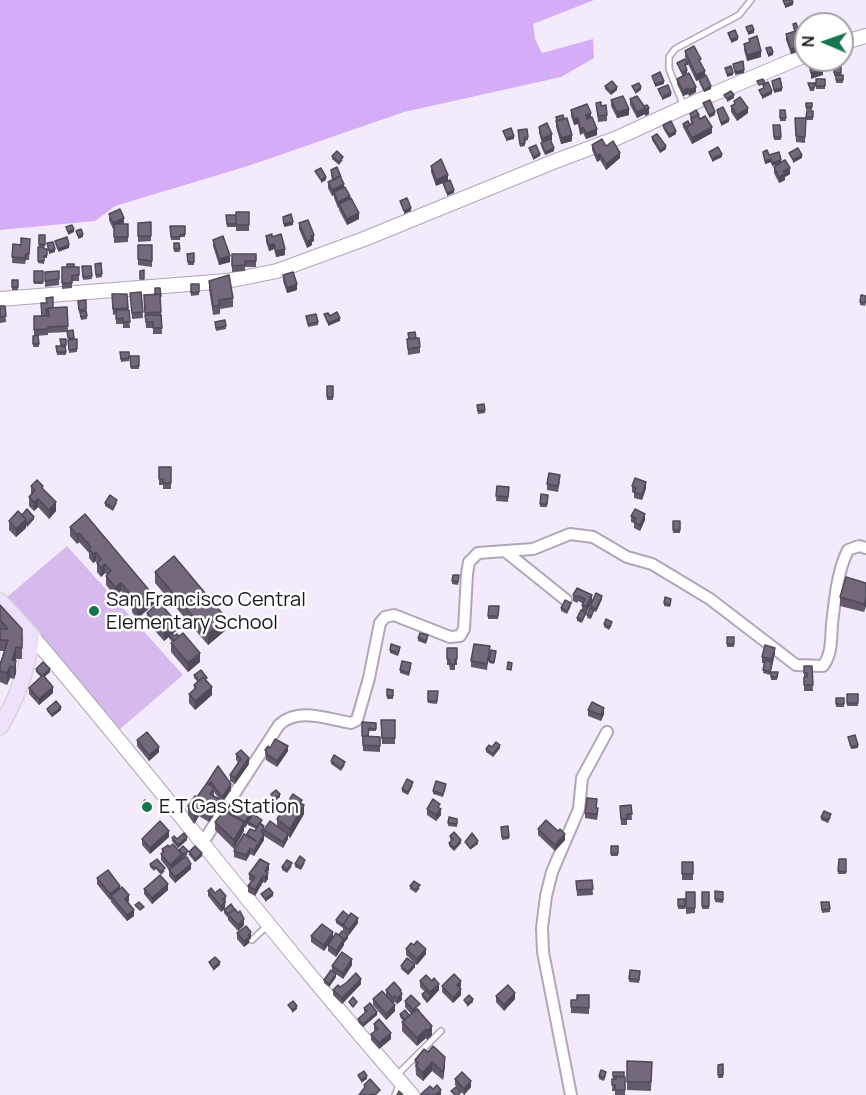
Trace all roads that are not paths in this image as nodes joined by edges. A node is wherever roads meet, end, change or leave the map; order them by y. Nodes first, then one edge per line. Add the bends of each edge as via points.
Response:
1 (751, 0) edge
2 (794, 60) edge
3 (685, 108) junction
4 (0, 299) edge
5 (866, 548) edge
6 (505, 551) junction
7 (566, 600) edge
8 (0, 601) edge
9 (32, 636) junction
10 (0, 727) edge
11 (607, 732) dead end
12 (202, 842) junction
13 (269, 924) junction
14 (252, 940) dead end
15 (441, 1031) dead end
16 (398, 1079) junction
17 (395, 1095) edge
18 (412, 1095) edge
19 (571, 1095) edge

1 - 3 lane via 739,15 675,49 669,57 669,69
2 - 3 street
3 - 4 street via 277,272 227,281
5 - 6 street via 848,550 842,562 829,658 823,666 811,667 796,665 710,599 652,564 627,557 593,537 570,534 533,549
6 - 7 street
6 - 12 street via 478,553 469,562 464,629 459,636 450,637 394,615 385,617 380,623 357,720 351,723 303,714 287,717
8 - 9 main road
9 - 10 main road via 18,694
9 - 12 street
11 - 19 street via 582,778 579,809 552,872 542,928 543,952
12 - 13 street
13 - 14 lane
13 - 16 street
15 - 16 lane
16 - 17 lane
16 - 18 street

